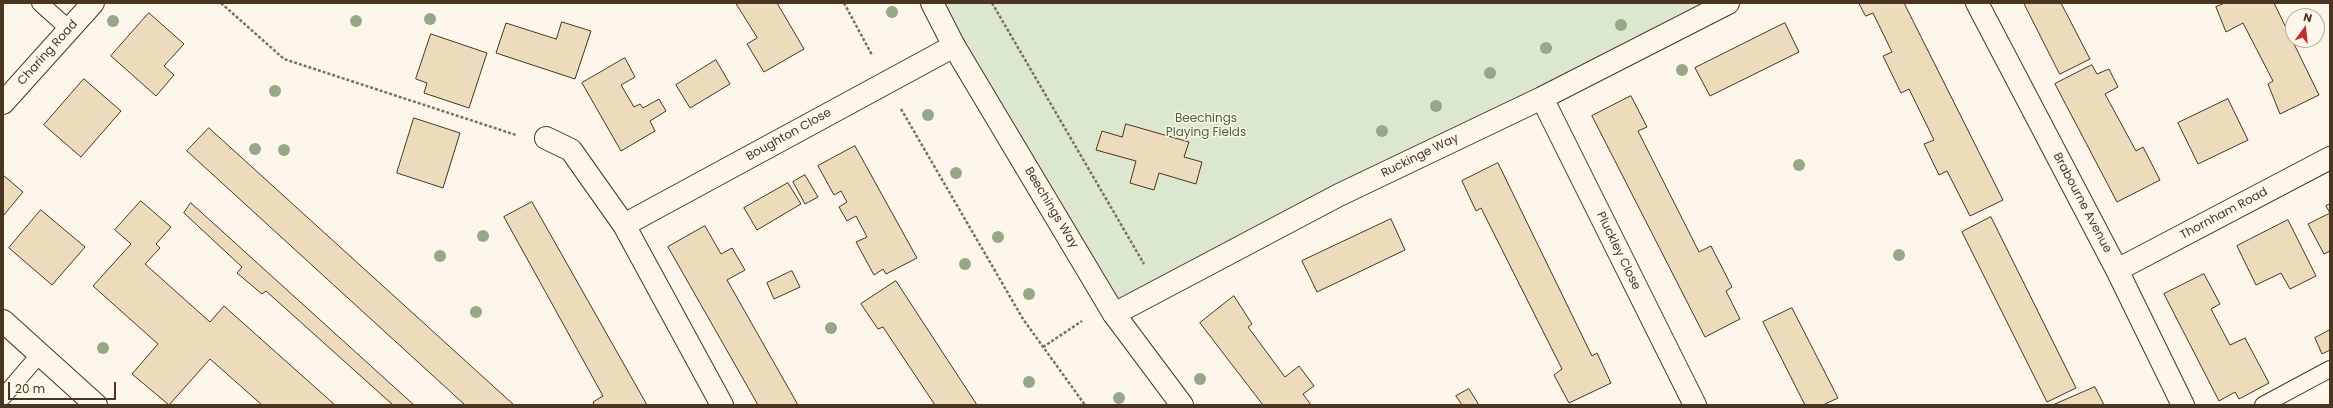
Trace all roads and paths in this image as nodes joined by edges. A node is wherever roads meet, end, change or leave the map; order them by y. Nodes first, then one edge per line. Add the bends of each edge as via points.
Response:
1 (40, 3) edge
2 (93, 3) edge
3 (221, 3) edge
4 (844, 3) edge
5 (932, 3) edge
6 (992, 3) edge
7 (1728, 3) edge
8 (1976, 3) edge
9 (69, 28) junction
10 (954, 46) junction
11 (873, 58) dead end
12 (1542, 98) junction
13 (897, 102) dead end
14 (3, 103) edge
15 (521, 136) dead end
16 (546, 138) dead end
17 (2330, 158) edge
18 (624, 225) junction
19 (2117, 270) junction
20 (1159, 290) junction
21 (1111, 309) junction
22 (3, 322) edge
23 (1043, 347) junction
24 (39, 355) junction
25 (2330, 369) edge
26 (3, 397) edge
27 (96, 405) edge
28 (722, 405) edge
29 (1085, 405) edge
30 (1182, 405) edge
31 (1695, 405) edge
32 (2183, 405) edge
33 (2263, 405) edge

1 - 9 lane
2 - 9 street, Charing Road
3 - 15 path via 284,59
4 - 11 path
5 - 10 street, Beechings Way
6 - 20 path
7 - 12 street, Ruckinge Way
8 - 19 street, Brabourne Avenue
9 - 14 street, Charing Road
10 - 18 street, Boughton Close
10 - 21 street, Beechings Way
12 - 20 street, Ruckinge Way via 1339,195
12 - 31 street, Pluckley Close
13 - 23 path via 1022,319
16 - 18 street via 570,150
17 - 19 street, Thornham Road
18 - 28 street
19 - 32 street, Brabourne Avenue
20 - 21 street, Ruckinge Way
21 - 23 path
21 - 30 street, Beechings Way
22 - 24 street
23 - 29 path
24 - 26 lane
24 - 27 street
25 - 33 lane

